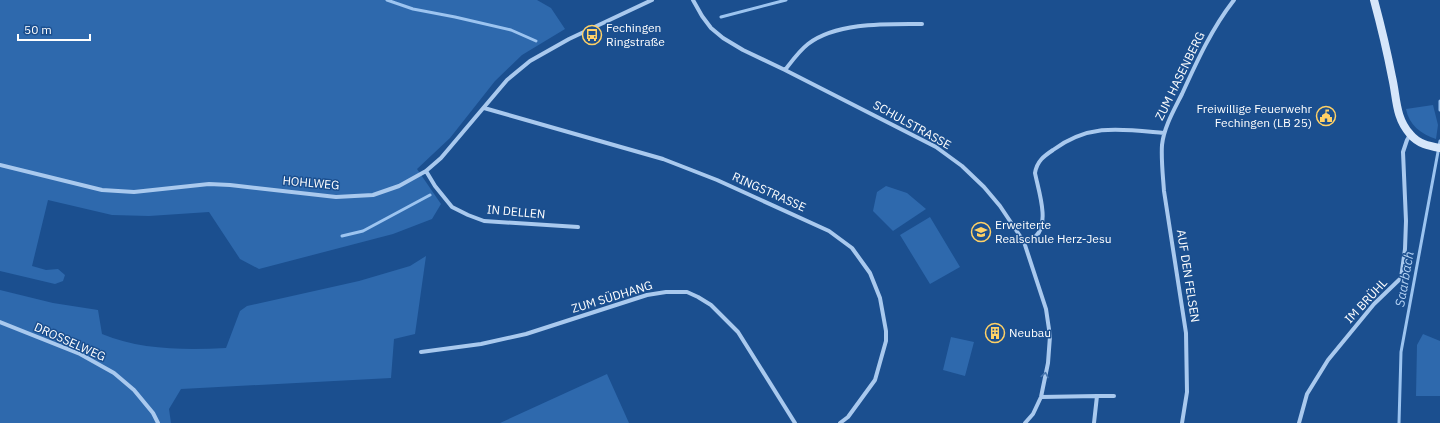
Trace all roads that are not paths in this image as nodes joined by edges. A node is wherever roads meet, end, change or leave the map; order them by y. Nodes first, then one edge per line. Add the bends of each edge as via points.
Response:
1 (652, 0) edge
2 (693, 0) edge
3 (1234, 0) edge
4 (1374, 0) edge
5 (922, 24) dead end
6 (785, 70) junction
7 (484, 108) junction
8 (1164, 133) junction
9 (1410, 135) junction
10 (1436, 147) edge
11 (0, 165) edge
12 (426, 171) junction
13 (578, 227) dead end
14 (1024, 242) junction
15 (0, 322) edge
16 (421, 352) dead end
17 (1097, 396) junction
18 (1114, 396) dead end
19 (1041, 397) junction
20 (158, 423) edge
21 (795, 423) edge
22 (840, 423) edge
23 (1025, 423) edge
24 (1094, 423) edge
25 (1182, 423) edge
26 (1298, 423) edge

1 - 7 street, HOHLWEG via 530,60 506,80
2 - 6 street, SCHULSTRASSE via 711,28 723,38
3 - 8 street, ZUM HASENBERG via 1215,27
4 - 9 main road via 1393,80 1397,110
5 - 6 street via 871,26 823,35 808,44
6 - 14 street, SCHULSTRASSE via 936,147 962,166 984,188 1000,206
7 - 12 street, HOHLWEG via 441,158
7 - 22 street, RINGSTRASSE via 677,164 829,231 852,248 870,273 880,298 886,341 875,380 848,417
8 - 14 street, ZUM HASENBERG via 1130,129 1098,130 1078,135 1043,156 1036,166 1035,173 1044,218 1036,236
8 - 25 street, AUF DEN FELSEN via 1162,170 1186,332 1187,392
9 - 10 main road via 1418,141
9 - 26 street, IM BRÜHL via 1403,152 1406,221 1401,278 1374,304 1328,360 1307,394
11 - 12 street, HOHLWEG via 102,190 134,192 230,184 336,197 373,194 400,186
12 - 13 street, IN DELLEN via 452,207 468,216 484,221
19 -> 14 street, SCHULSTRASSE via 1050,336 1046,309
15 - 20 street, DROSSELWEG via 80,354 114,373 134,390
16 - 21 street, ZUM SÜDHANG via 481,344 526,334 647,296 666,292 687,292 711,305 738,332
17 - 18 street
17 - 19 street
17 - 24 street
19 - 23 street, SCHULSTRASSE via 1033,414

